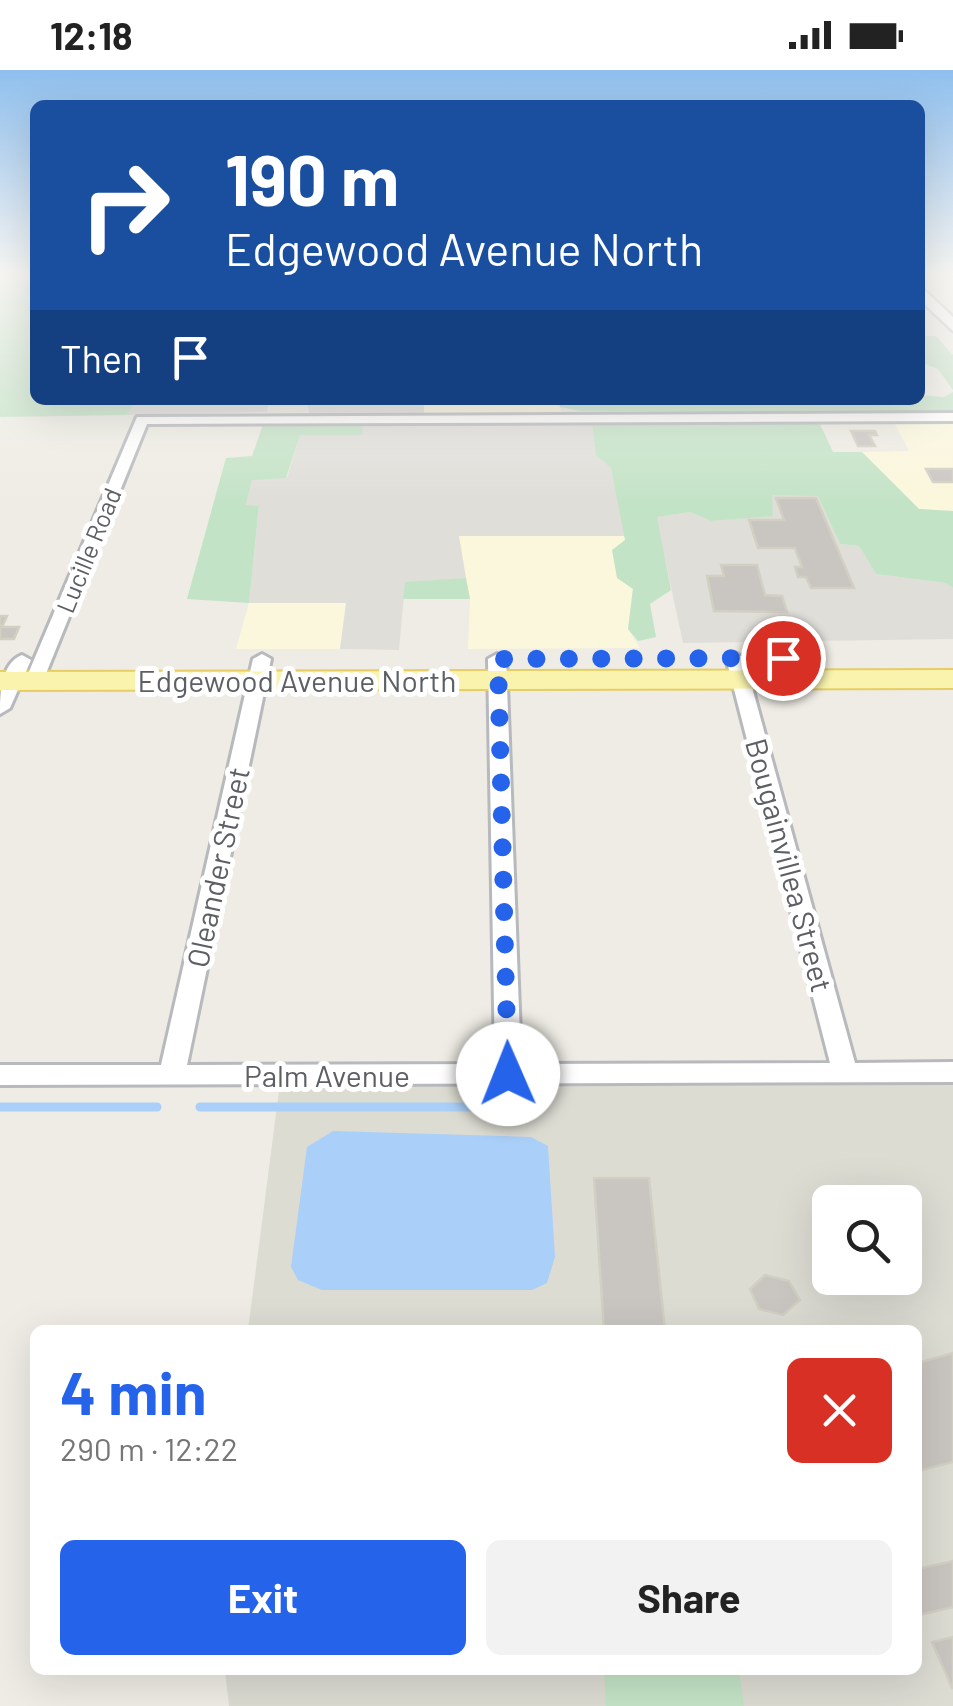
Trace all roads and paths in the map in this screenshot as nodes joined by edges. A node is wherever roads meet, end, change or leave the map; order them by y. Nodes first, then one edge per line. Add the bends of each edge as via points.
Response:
1 (953, 417) edge
2 (953, 658) edge
3 (498, 669) junction
4 (738, 669) junction
5 (260, 670) junction
6 (16, 676) edge
7 (953, 679) edge
8 (845, 1072) junction
9 (953, 1072) edge
10 (0, 1074) edge
11 (508, 1074) junction
12 (172, 1075) junction

1 - 6 street, Lucille Road via 142,420
2 - 4 main road, Edgewood Avenue North
3 - 4 main road, Edgewood Avenue North
3 - 5 main road, Edgewood Avenue North
3 - 11 street
4 - 7 main road, Edgewood Avenue North
4 - 8 street, Bougainvillea Street
5 - 6 main road, Edgewood Avenue North
5 - 12 street, Oleander Street
8 - 9 street, Palm Avenue
8 - 11 street, Palm Avenue
10 - 12 street, Palm Avenue
11 - 12 street, Palm Avenue

